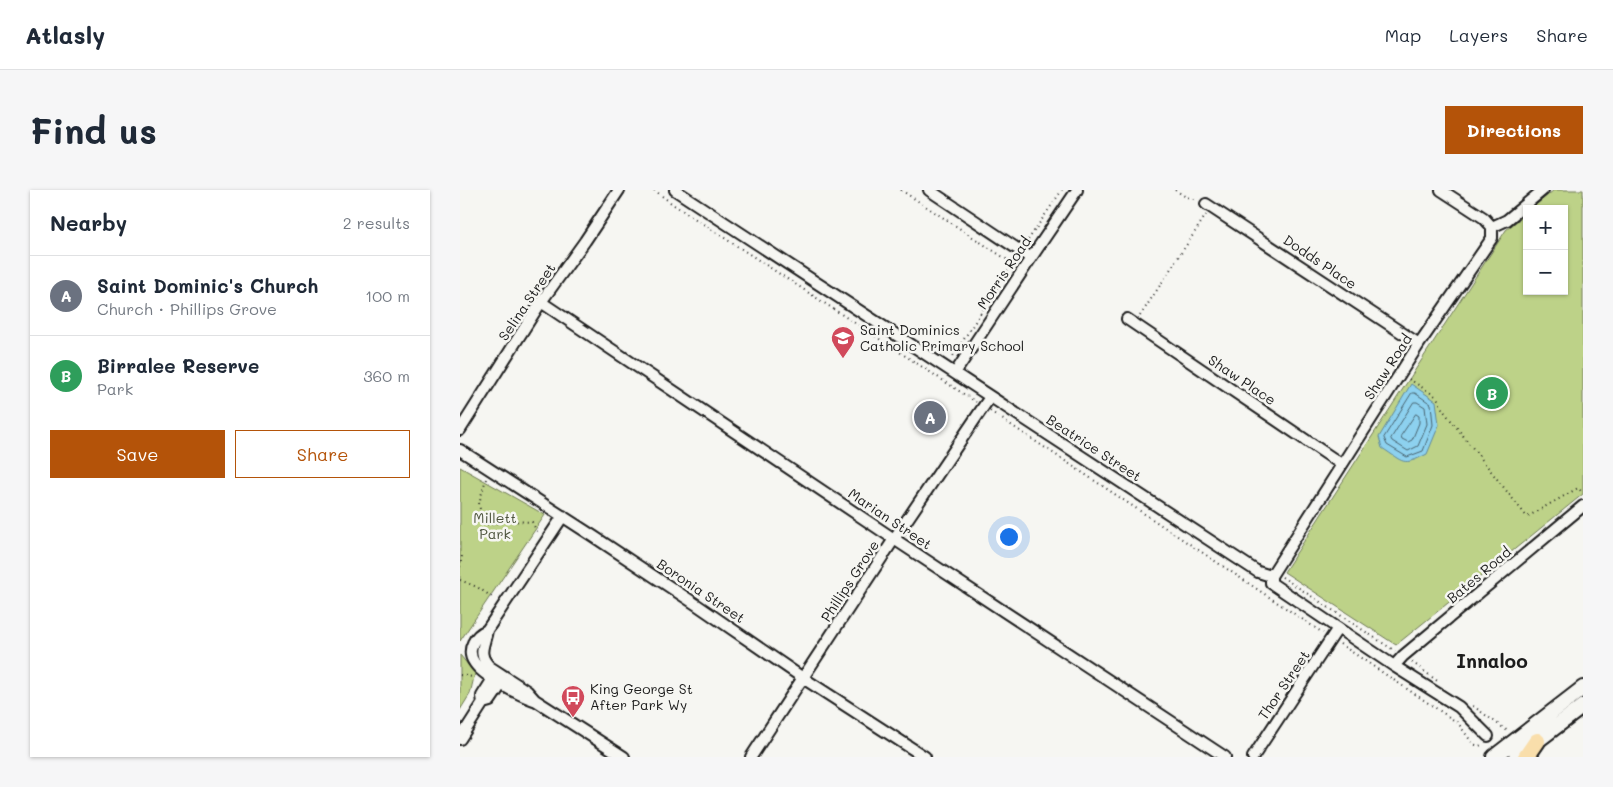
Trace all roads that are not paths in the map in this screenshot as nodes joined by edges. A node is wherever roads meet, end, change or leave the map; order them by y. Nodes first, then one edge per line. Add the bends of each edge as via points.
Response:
1 (619, 190) edge
2 (675, 190) edge
3 (929, 190) edge
4 (1077, 190) edge
5 (1440, 190) edge
6 (1543, 190) edge
7 (1208, 205) road end
8 (1492, 227) junction
9 (1031, 258) junction
10 (541, 302) junction
11 (1131, 322) road end
12 (1419, 344) junction
13 (956, 373) junction
14 (990, 397) junction
15 (460, 430) edge
16 (460, 450) edge
17 (1341, 464) junction
18 (1583, 506) edge
19 (563, 516) junction
20 (894, 539) junction
21 (1273, 573) junction
22 (1338, 628) junction
23 (1394, 666) junction
24 (499, 678) junction
25 (803, 678) junction
26 (1583, 688) edge
27 (1579, 706) edge
28 (460, 739) edge
29 (1487, 740) road end
30 (1537, 742) junction
31 (624, 757) edge
32 (751, 757) edge
33 (924, 757) edge
34 (1225, 757) edge
35 (1253, 757) edge
36 (1494, 757) edge
37 (1516, 757) edge
38 (1526, 757) edge

1 - 10 street, Selina Street
2 - 13 street, Beatrice Street
3 - 9 street
4 - 9 street, Morris Road
5 - 8 street via 1484,218
6 - 8 street via 1507,220
7 - 12 street, Dodds Place
8 - 12 street, Shaw Road via 1492,238
9 - 13 street, Morris Road
10 - 15 street, Selina Street
10 - 20 street, Marian Street
11 - 17 street, Shaw Place
12 - 17 street, Shaw Road
13 - 14 street, Beatrice Street
14 - 20 street, Phillips Grove
14 - 21 street, Beatrice Street via 1258,572
16 - 19 street, Boronia Street
17 - 21 street, Shaw Road
18 - 23 street, Bates Road
19 - 24 street via 487,630 474,640 476,649 472,660 481,671
19 - 25 street, Boronia Street
20 - 25 street, Phillips Grove
20 - 34 street, Marian Street
21 - 22 street, Beatrice Street via 1271,583
22 - 23 street, Beatrice Street
22 - 35 street, Thor Street
23 - 29 street, Beatrice Street via 1459,707
24 - 28 street via 482,696 483,704
24 - 31 street via 523,697 535,700
25 - 32 street, Phillips Grove
25 - 33 street, Boronia Street
26 - 27 main road
27 - 30 main road
27 - 36 main road
30 - 37 main road
30 - 38 main road

